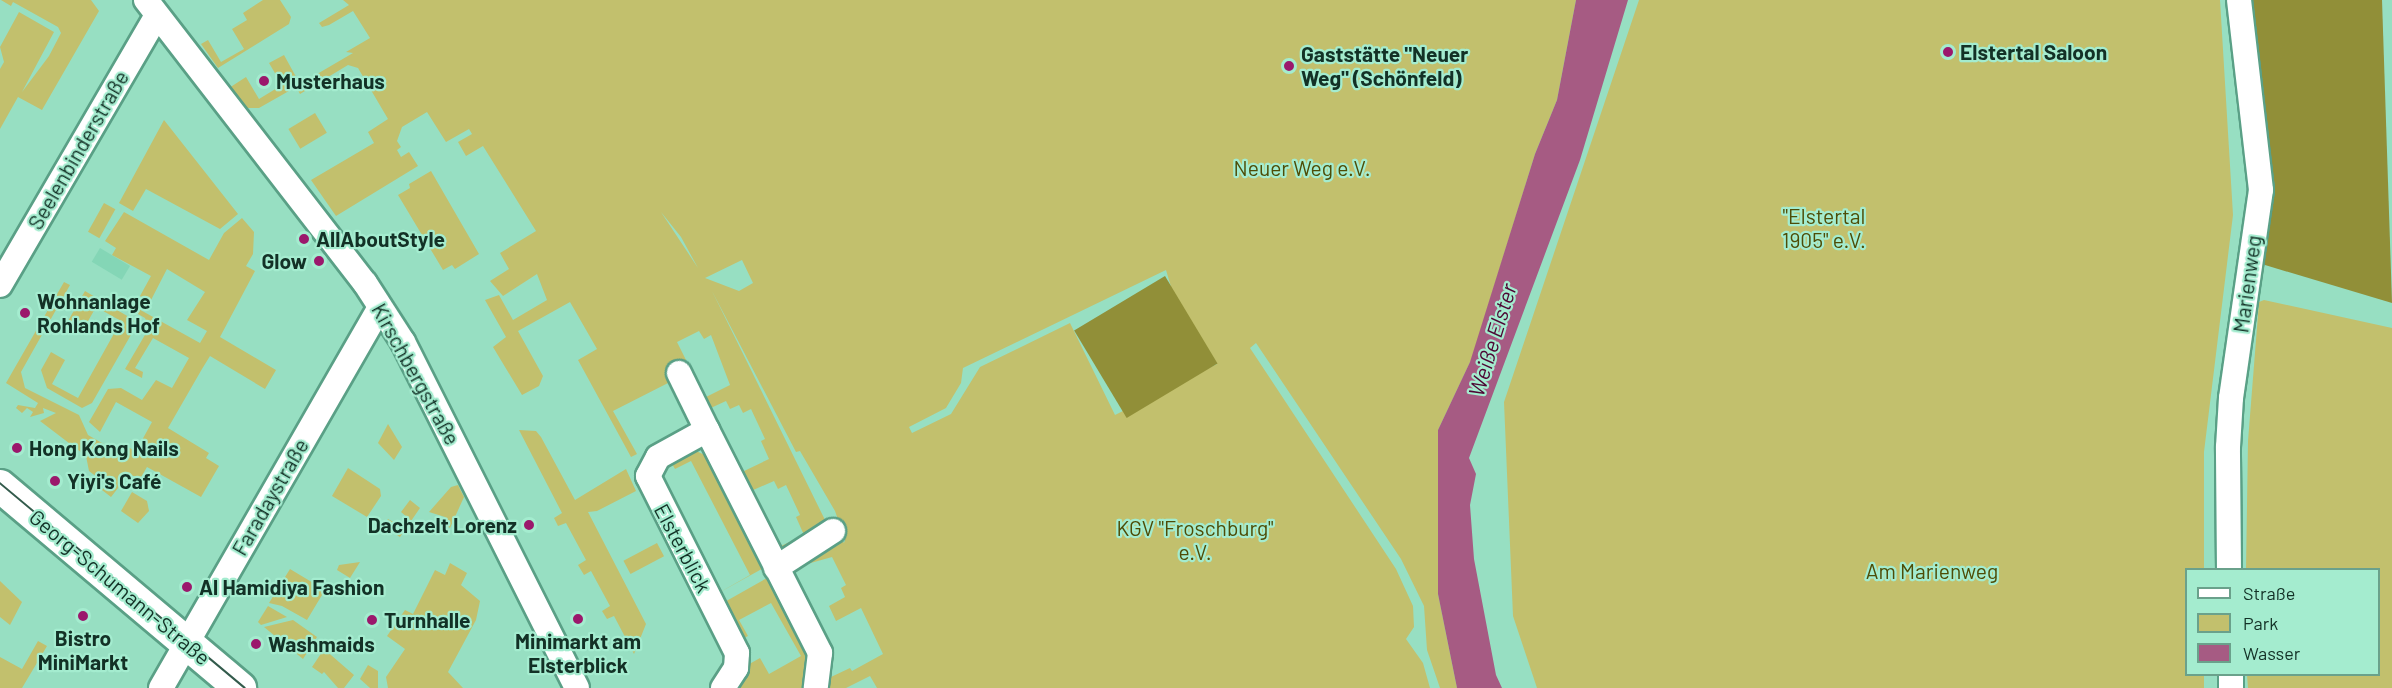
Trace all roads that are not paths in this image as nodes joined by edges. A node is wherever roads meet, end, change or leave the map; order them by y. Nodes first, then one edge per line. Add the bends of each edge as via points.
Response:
1 (2239, 0) edge
2 (152, 7) edge
3 (0, 285) edge
4 (380, 307) junction
5 (679, 374) dead end
6 (707, 430) junction
7 (0, 486) edge
8 (833, 531) dead end
9 (776, 568) junction
10 (2229, 568) edge
11 (186, 642) junction
12 (161, 688) edge
13 (240, 688) edge
14 (578, 688) edge
15 (723, 688) edge
16 (816, 688) edge

1 - 10 street, Marienweg via 2261,190 2231,398
2 - 3 street, Seelenbinderstraße
2 - 4 street, Kirschbergstraße
4 - 11 street, Faradaystraße
4 - 14 street, Kirschbergstraße via 403,342
5 - 6 street
6 - 9 street
6 - 15 street, Elsterblick via 658,457 648,476 737,652 736,668
7 - 11 main road, Georg-Schumann-Straße
8 - 9 street
9 - 16 street via 820,653
11 - 12 street, Faradaystraße
11 - 13 main road, Georg-Schumann-Straße

